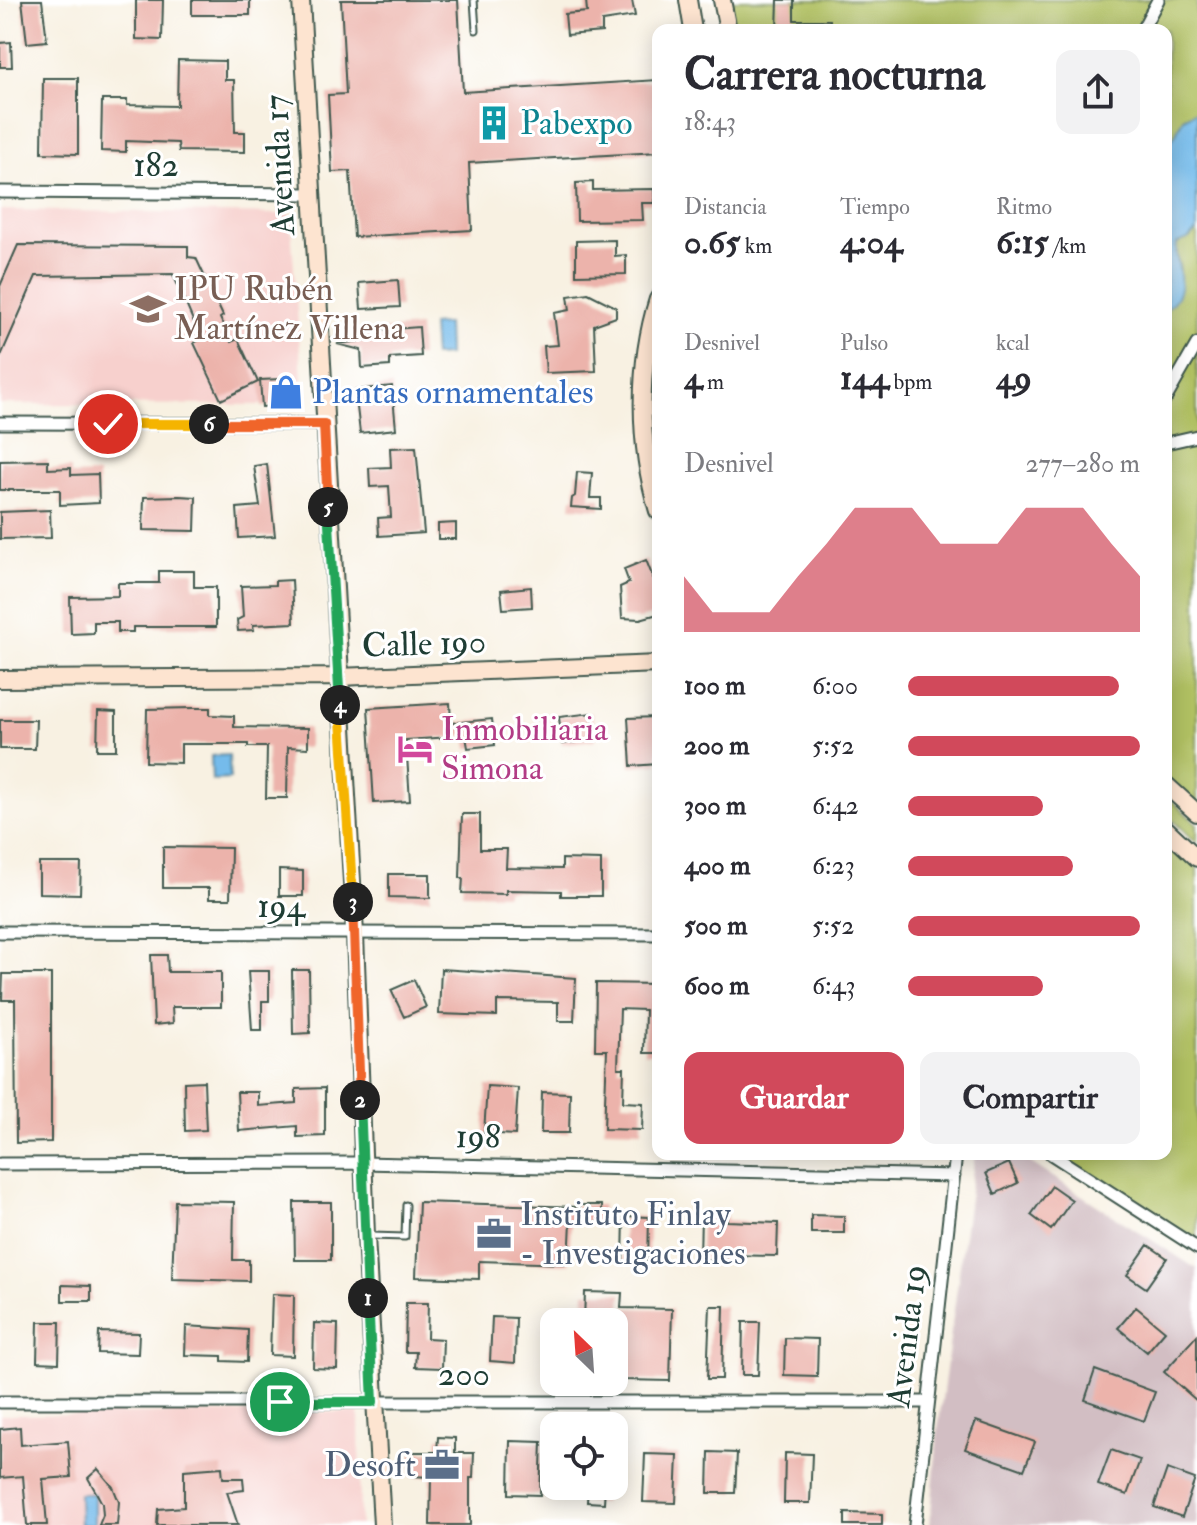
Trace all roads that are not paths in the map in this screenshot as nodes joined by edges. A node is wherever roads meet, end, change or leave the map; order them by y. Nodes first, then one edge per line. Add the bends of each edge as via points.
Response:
1 (301, 0) edge
2 (474, 0) edge
3 (688, 0) edge
4 (722, 0) edge
5 (1158, 0) edge
6 (692, 24) edge
7 (727, 24) edge
8 (1145, 24) edge
9 (476, 30) dead end
10 (0, 192) edge
11 (311, 194) junction
12 (652, 329) edge
13 (1197, 344) edge
14 (1172, 388) edge
15 (0, 423) edge
16 (324, 424) junction
17 (1197, 436) edge
18 (1172, 442) edge
19 (652, 479) edge
20 (652, 664) edge
21 (338, 677) junction
22 (0, 679) edge
23 (1172, 790) edge
24 (1197, 813) edge
25 (1172, 835) edge
26 (1197, 858) edge
27 (0, 932) edge
28 (355, 934) junction
29 (652, 934) edge
30 (955, 1160) edge
31 (1060, 1160) edge
32 (362, 1163) junction
33 (0, 1164) edge
34 (954, 1176) junction
35 (406, 1205) dead end
36 (366, 1236) junction
37 (1197, 1248) edge
38 (0, 1402) edge
39 (373, 1402) junction
40 (927, 1402) junction
41 (382, 1525) edge
42 (915, 1525) edge

1 - 11 street, Avenida 17
2 - 9 lane
3 - 6 street
4 - 7 street
5 - 8 street
10 - 11 street, 182
11 - 16 street, Avenida 17
12 - 19 street via 643,432
13 - 14 street
15 - 16 street
16 - 21 street, Avenida 17
17 - 18 street
20 - 21 street, Calle 190
21 - 22 street, Calle 190
21 - 28 street, Avenida 17
23 - 24 street
25 - 26 street
27 - 28 street, 194
28 - 29 street, 194
28 - 32 street, Avenida 17
30 - 34 street, Avenida 19
31 - 37 street
32 - 33 street, 198
32 - 34 street, 198
32 - 36 street, Avenida 17
34 - 40 street, Avenida 19
35 - 36 lane via 405,1237
36 - 39 street, Avenida 17
38 - 39 street, 200
39 - 40 street, 200
39 - 41 street, Avenida 17
40 - 42 street, Avenida 19

